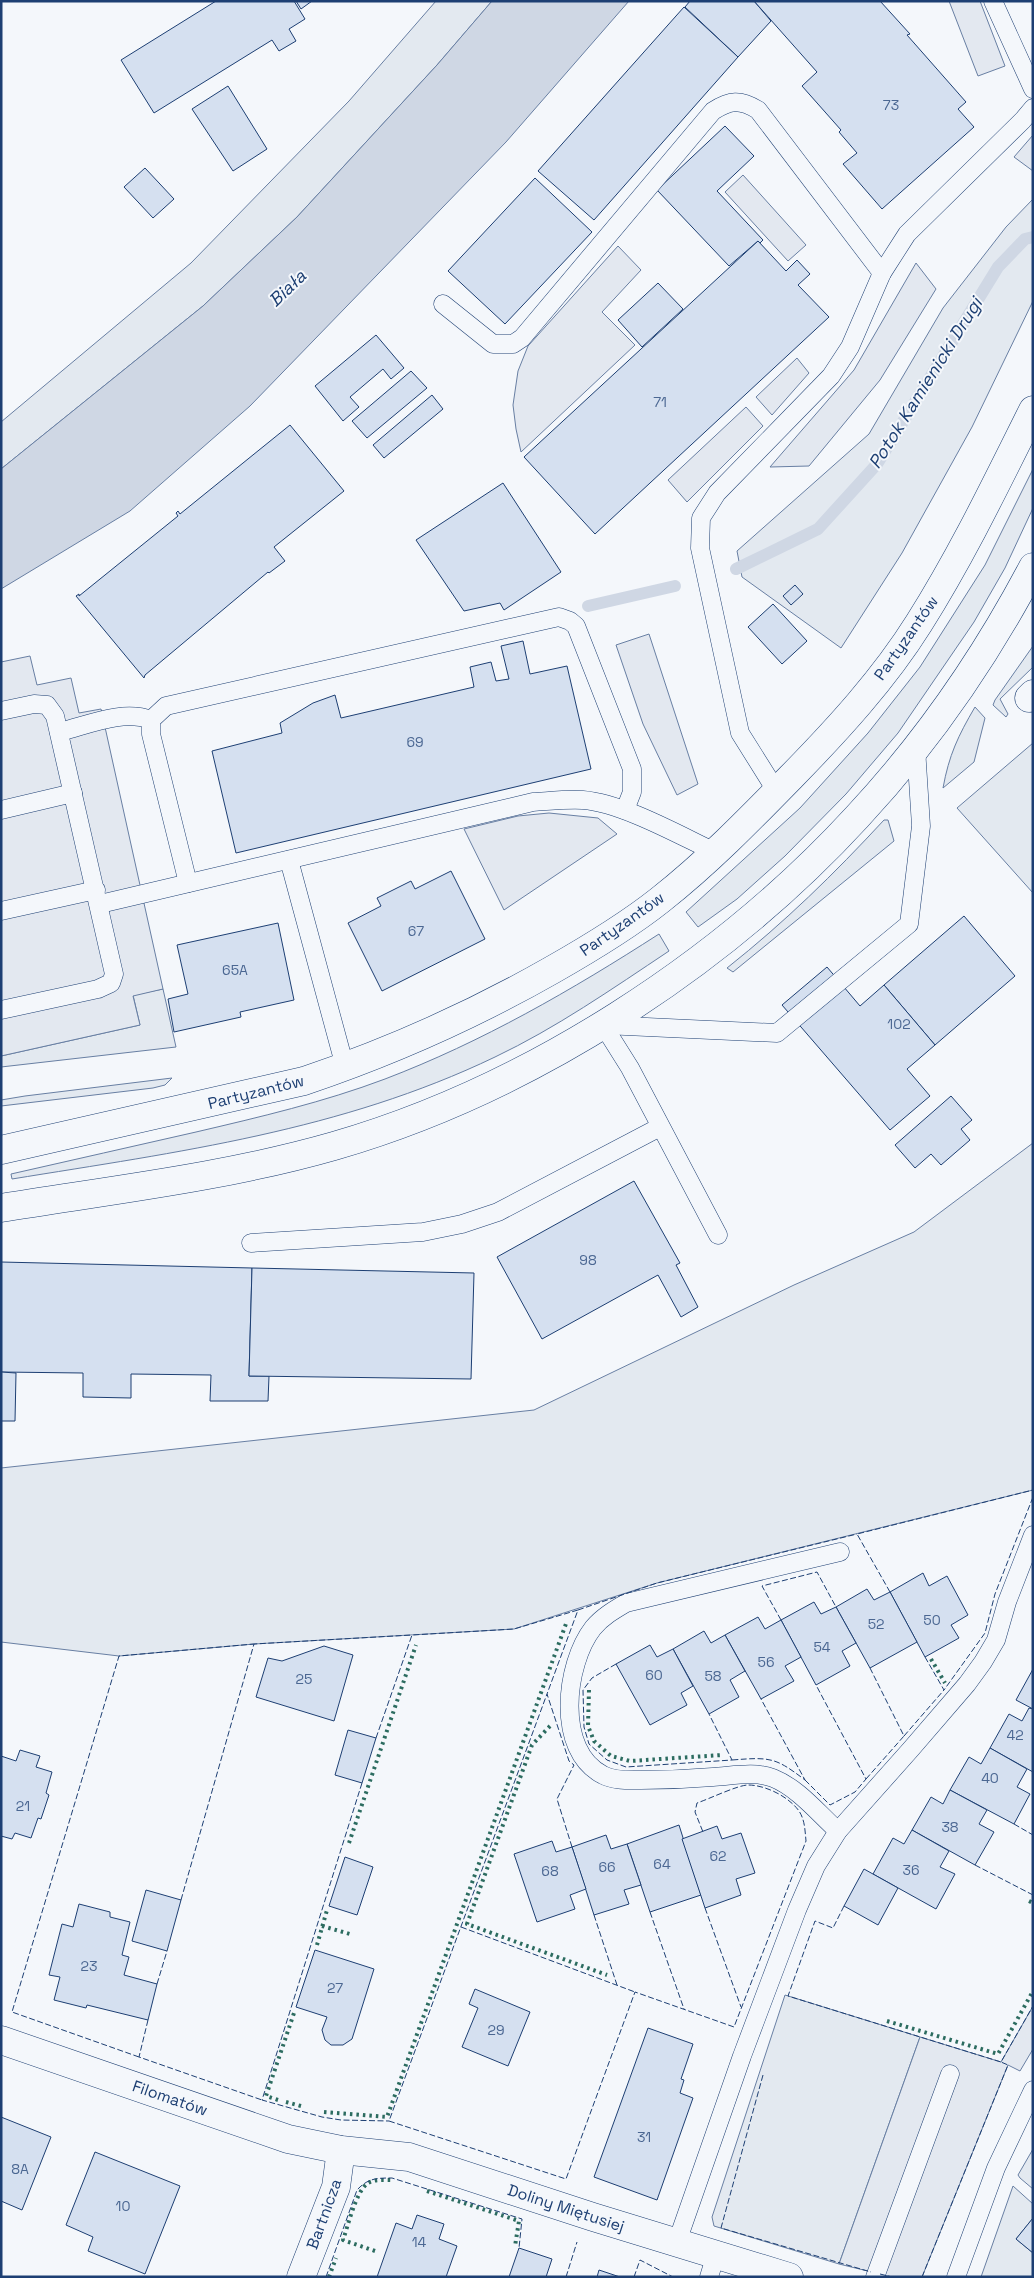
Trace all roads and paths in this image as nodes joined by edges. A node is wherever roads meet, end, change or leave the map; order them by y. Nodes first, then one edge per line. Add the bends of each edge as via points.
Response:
1 (993, 1) edge
2 (1033, 89) edge
3 (1033, 108) edge
4 (882, 273) junction
5 (443, 304) dead end
6 (1033, 410) edge
7 (1033, 567) edge
8 (1, 712) edge
9 (152, 720) junction
10 (59, 732) junction
11 (916, 748) junction
12 (777, 792) junction
13 (74, 793) junction
14 (1, 810) edge
15 (624, 810) junction
16 (716, 852) junction
17 (289, 860) junction
18 (188, 883) junction
19 (98, 897) junction
20 (1, 911) edge
21 (1, 1010) edge
22 (603, 1025) junction
23 (345, 1067) junction
24 (660, 1127) junction
25 (1, 1150) edge
26 (1, 1208) edge
27 (718, 1235) dead end
28 (250, 1243) dead end
29 (1033, 1536) edge
30 (840, 1552) dead end
31 (838, 1831) junction
32 (1, 2040) edge
33 (950, 2074) dead end
34 (1033, 2090) edge
35 (341, 2150) junction
36 (676, 2242) junction
37 (713, 2266) edge
38 (301, 2277) edge
39 (788, 2277) edge
40 (875, 2277) edge
41 (956, 2277) edge

1 - 2 lane
3 - 4 lane via 907,234
4 - 5 lane via 758,110 737,100 713,111 522,338 513,344 493,344
4 - 12 lane via 850,347 831,376 717,493 700,518 700,548 740,732
6 - 12 main road, Partyzantów via 960,554 918,625 867,694
7 - 11 main road via 1013,604
8 - 10 lane via 34,704 47,705 55,716
9 - 10 lane via 140,715 126,715
9 - 15 lane via 166,706 559,617 576,626 632,769 632,792
9 - 18 lane via 151,734
10 - 13 lane
11 - 22 main road via 858,816 762,908 699,959
11 - 22 lane via 921,826 909,924 777,1033
12 - 16 main road, Partyzantów
13 - 14 lane
13 - 19 lane
15 - 16 lane
15 - 17 lane via 585,800 533,802
16 - 23 main road, Partyzantów via 658,901 594,946 468,1015
17 - 18 lane
17 - 23 lane
18 - 19 lane
19 - 20 lane
19 - 21 lane via 114,974 111,984
22 - 24 lane
22 - 26 main road via 465,1098 334,1146 180,1180
23 - 25 main road, Partyzantów via 304,1081
24 - 27 lane
24 - 28 lane via 498,1212 462,1224 423,1232
29 - 31 lane via 996,1640 983,1662
30 - 31 lane via 626,1603 607,1614 593,1628 576,1661 569,1705 576,1742 590,1765 602,1775 613,1779 659,1780 758,1775 774,1778
31 - 36 lane via 816,1866 796,1910
32 - 35 main road, Filomatów via 288,2139
33 - 40 lane
34 - 41 lane via 996,2168
35 - 36 main road, Doliny Miętusiej via 409,2157
35 - 38 main road, Bartnicza via 336,2187
36 - 37 main road, Doliny Miętusiej
37 - 39 main road, Doliny Miętusiej

